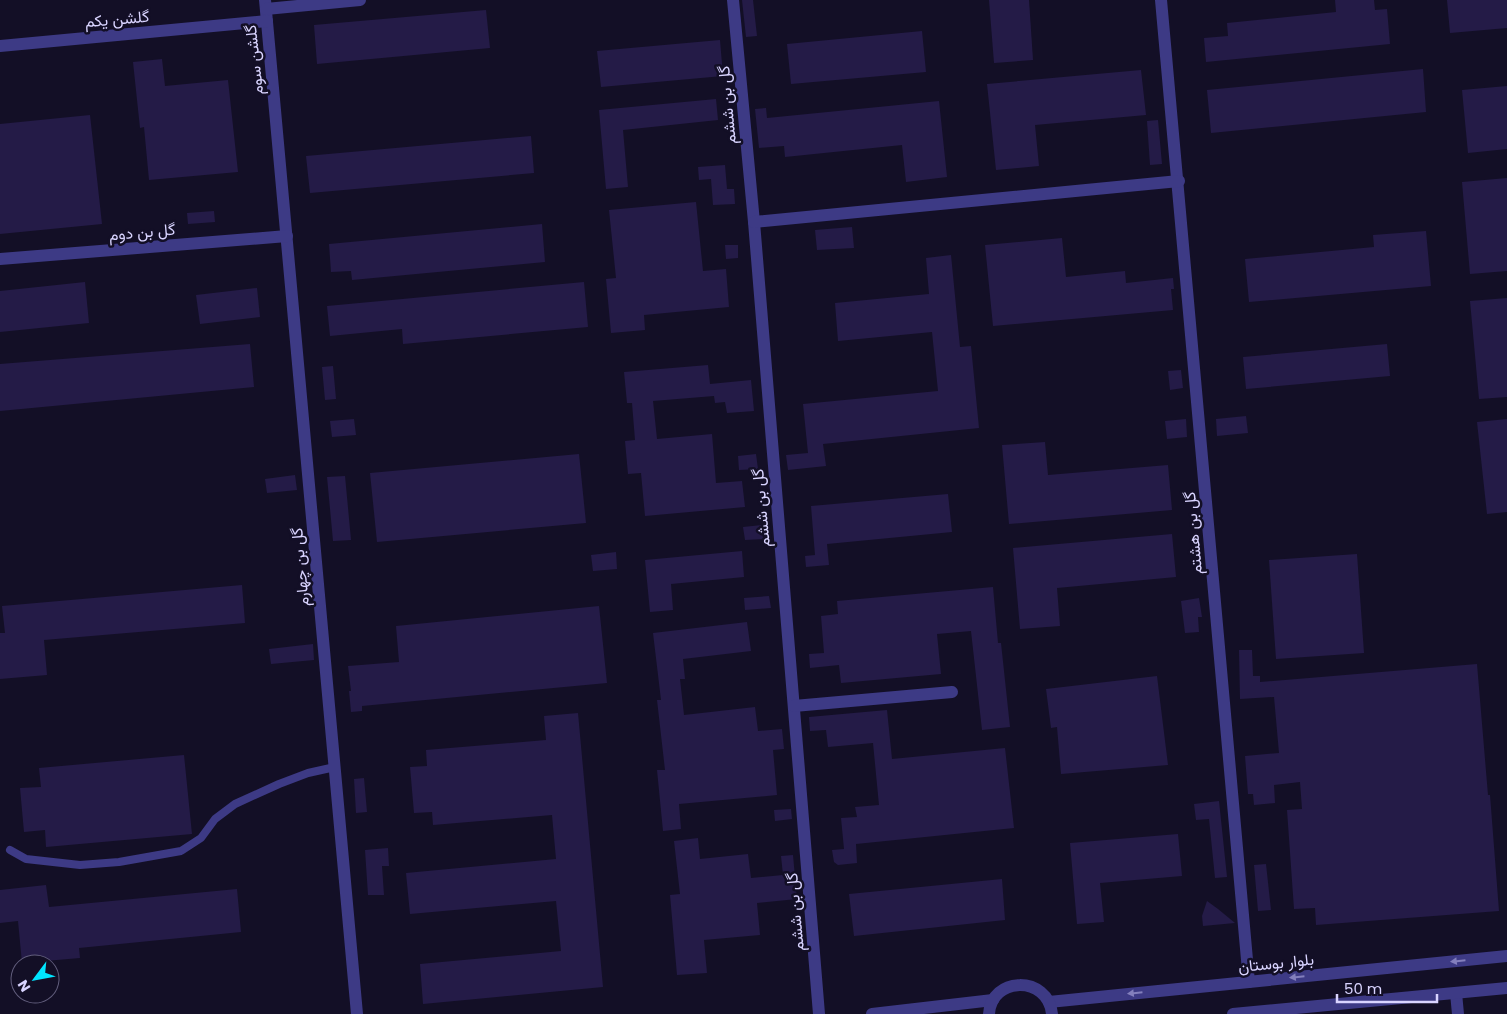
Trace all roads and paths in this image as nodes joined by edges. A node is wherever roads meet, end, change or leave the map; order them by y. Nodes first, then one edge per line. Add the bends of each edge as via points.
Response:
1 (360, 0) edge
2 (734, 0) edge
3 (1161, 0) edge
4 (266, 10) edge
5 (0, 46) edge
6 (276, 117) joint
7 (1179, 181) junction
8 (754, 222) junction
9 (287, 236) junction
10 (0, 259) edge
11 (952, 692) dead end
12 (794, 706) junction
13 (335, 767) junction
14 (10, 850) dead end
15 (1507, 956) edge
16 (1249, 982) junction
17 (1507, 988) edge
18 (1456, 993) junction
19 (993, 1000) junction
20 (1051, 1008) edge
21 (357, 1014) edge
22 (819, 1014) edge
23 (872, 1014) edge
24 (989, 1014) edge
25 (1233, 1014) edge
26 (1458, 1014) edge

1 - 4 street, گلشن یکم
2 - 8 street, گل بن ششم
3 - 7 street, گل بن هشتم
4 - 5 street, گلشن یکم
4 - 6 street, گلشن سوم
6 - 9 street, گل بن چهارم
7 - 8 street
7 - 16 street, گل بن هشتم
8 - 12 street, گل بن ششم
9 - 10 street, گل بن دوم
9 - 13 street, گل بن چهارم
11 - 12 street
12 - 22 street, گل بن ششم
13 - 14 lane via 308,773 235,804 215,819 200,838 181,851 120,862 80,865 26,859
13 - 21 street, گل بن چهارم
15 -> 16 street, بلوار بوستان
16 -> 20 street, بلوار بوستان
17 - 18 street
18 - 25 street
18 - 26 street
19 - 20 street via 1007,987 1026,985 1043,994
19 - 23 street
19 - 24 street

